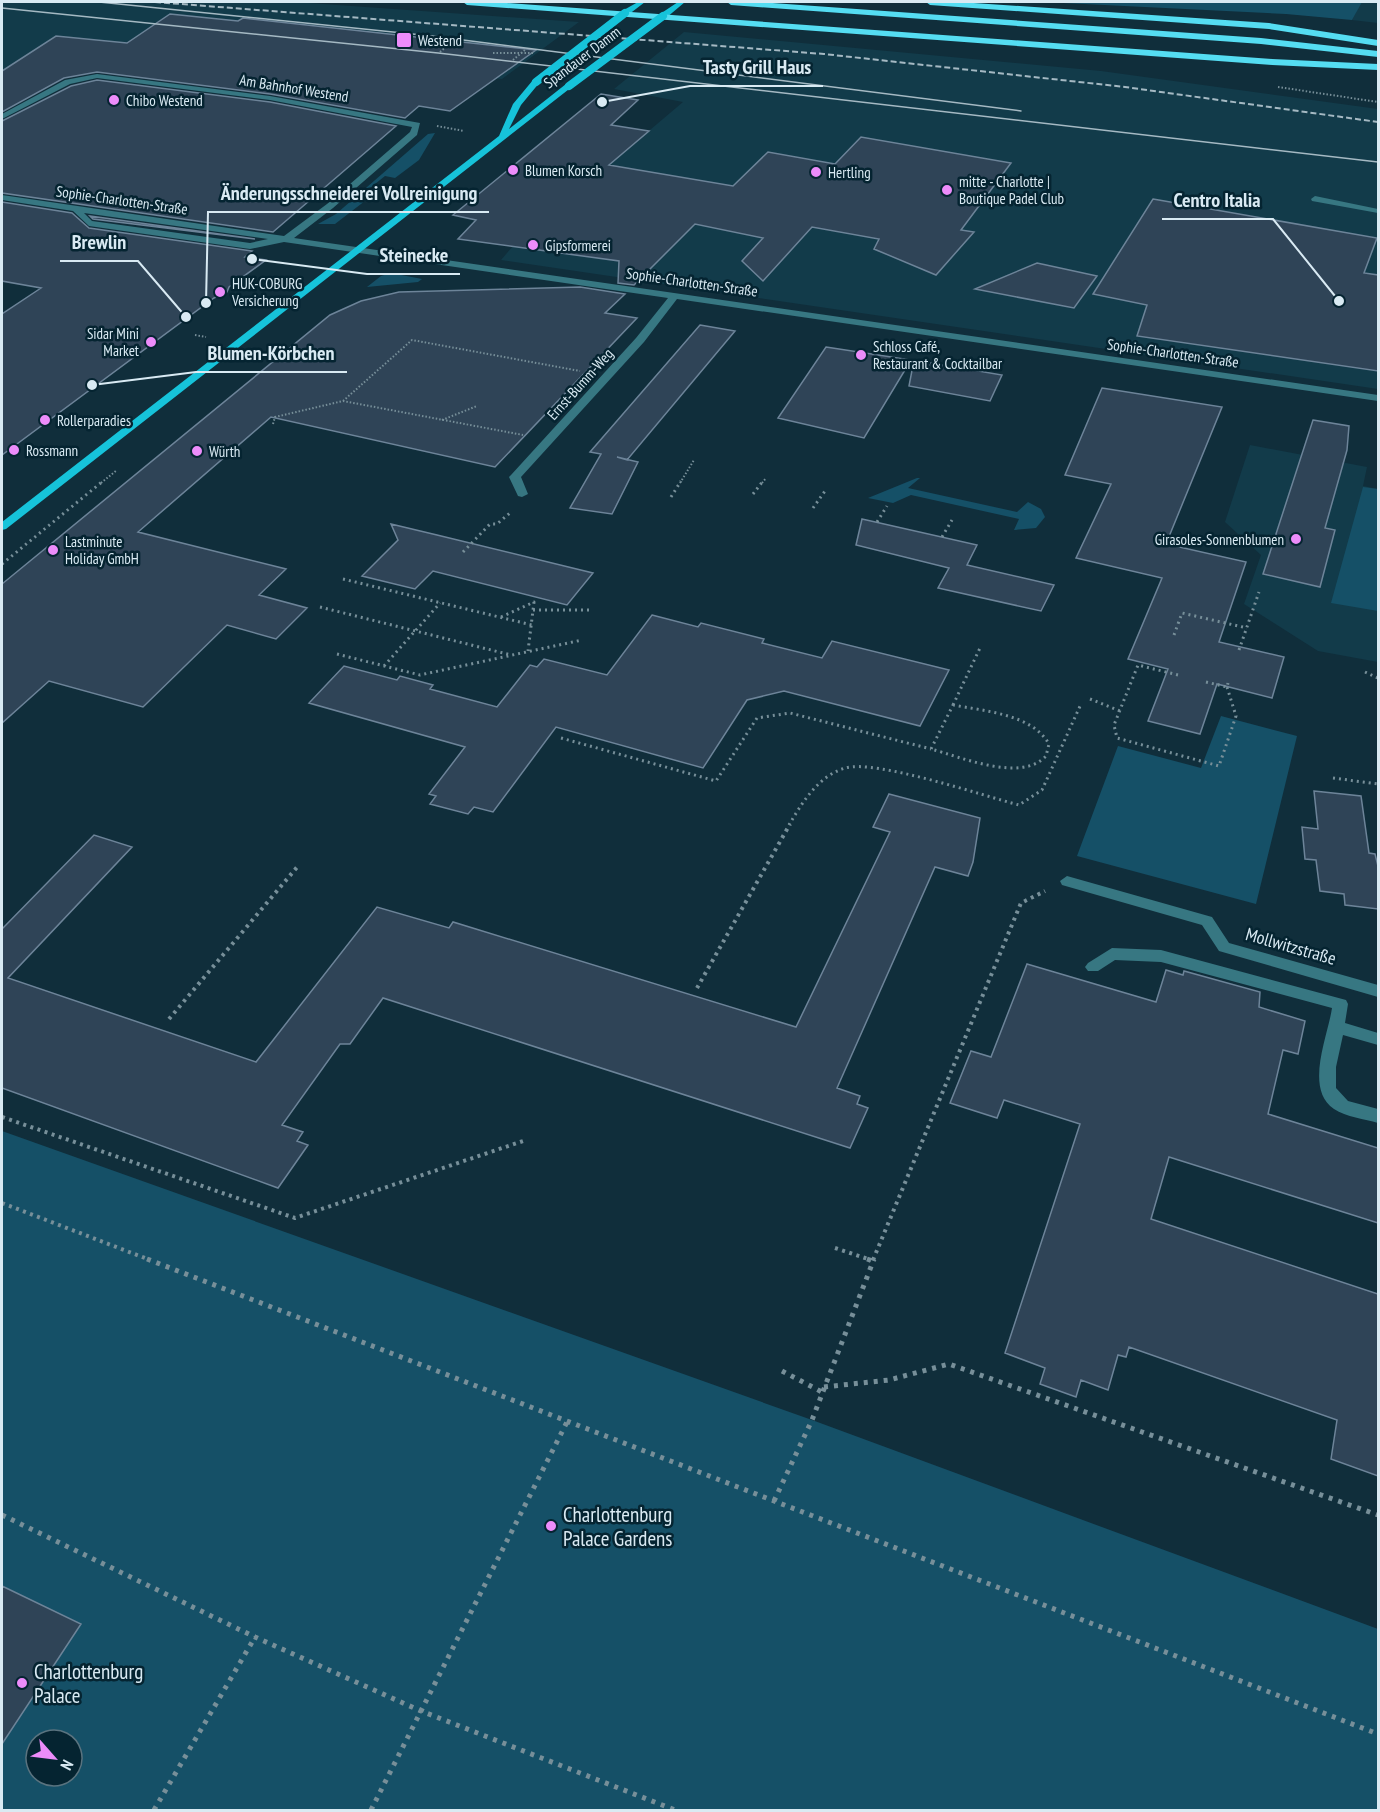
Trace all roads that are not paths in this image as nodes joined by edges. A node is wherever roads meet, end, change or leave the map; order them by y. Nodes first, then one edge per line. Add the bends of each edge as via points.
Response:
1 (467, 2) edge
2 (642, 2) edge
3 (682, 2) edge
4 (731, 2) edge
5 (795, 2) edge
6 (930, 2) edge
7 (625, 13) junction
8 (663, 16) junction
9 (1378, 44) edge
10 (1378, 54) edge
11 (1378, 67) edge
12 (2, 117) edge
13 (500, 138) junction
14 (2, 198) edge
15 (1315, 199) dead end
16 (1377, 211) dead end
17 (288, 238) junction
18 (357, 249) junction
19 (675, 295) junction
20 (1378, 398) edge
21 (522, 494) dead end
22 (2, 527) edge
23 (1067, 880) road end
24 (1093, 967) dead end
25 (1378, 991) edge
26 (1337, 1026) junction
27 (1378, 1039) edge
28 (1378, 1116) edge

1 - 7 highway
2 - 7 main road, Spandauer Damm
3 - 8 main road, Spandauer Damm
4 - 10 highway via 1261,41
5 - 9 highway
6 - 9 highway via 1269,26
7 - 8 highway
7 - 13 main road, Spandauer Damm, bridge via 536,82 517,104
8 - 11 highway
8 - 13 main road, Spandauer Damm, bridge
12 - 17 street, Am Bahnhof Westend via 68,82 97,76 270,98 417,125 414,134
13 - 18 main road, Spandauer Damm
14 - 17 street, Sophie-Charlotten-Straße
15 - 16 street
17 - 18 street, Sophie-Charlotten-Straße
18 - 19 street, Sophie-Charlotten-Straße
18 - 22 main road, Spandauer Damm
19 - 20 street, Sophie-Charlotten-Straße
19 - 21 street, Ernst-Bumm-Weg via 640,340 515,477
23 - 25 street, Mollwitzstraße via 1207,921 1224,947
24 - 26 street via 1112,954 1161,956 1340,1004
26 - 27 street
26 - 28 street via 1326,1084 1329,1094 1338,1104

